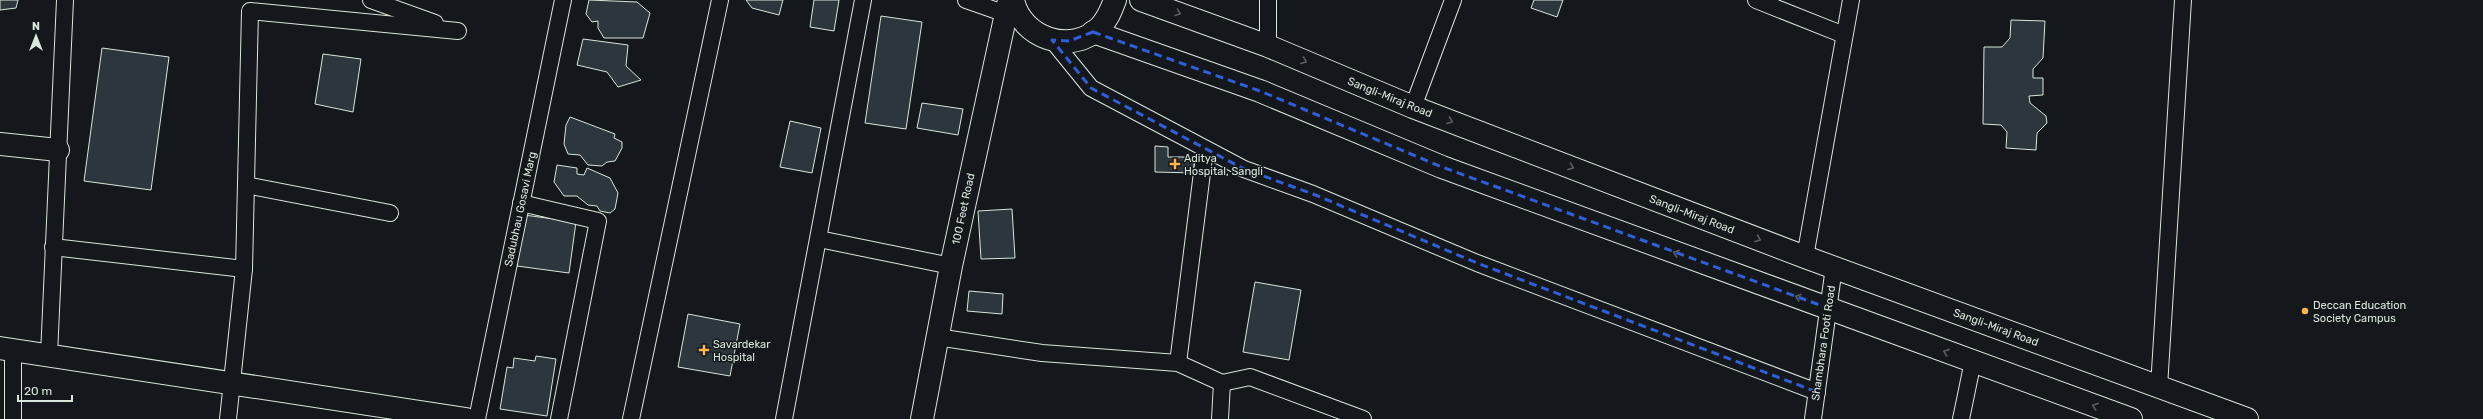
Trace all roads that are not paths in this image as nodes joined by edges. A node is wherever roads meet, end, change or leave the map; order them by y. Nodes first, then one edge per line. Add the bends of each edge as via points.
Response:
1 (65, 0) edge
2 (370, 0) edge
3 (563, 0) edge
4 (720, 0) edge
5 (863, 0) edge
6 (966, 0) edge
7 (1115, 0) edge
8 (1141, 0) edge
9 (1268, 0) edge
10 (1453, 0) edge
11 (1756, 0) edge
12 (1850, 0) edge
13 (2183, 0) edge
14 (1009, 5) edge
15 (1093, 32) junction
16 (1844, 35) junction
17 (1052, 40) junction
18 (1268, 46) junction
19 (1413, 107) junction
20 (0, 144) edge
21 (1205, 149) junction
22 (58, 150) junction
23 (246, 185) junction
24 (521, 203) junction
25 (390, 213) dead end
26 (819, 239) junction
27 (53, 247) junction
28 (1805, 257) junction
29 (951, 266) junction
30 (1834, 267) junction
31 (244, 268) junction
32 (1828, 308) junction
33 (937, 337) junction
34 (6, 349) edge
35 (48, 355) junction
36 (1973, 361) junction
37 (1178, 363) junction
38 (232, 383) junction
39 (1222, 383) junction
40 (2159, 387) junction
41 (1817, 392) junction
42 (13, 419) edge
43 (228, 419) edge
44 (466, 419) edge
45 (477, 419) edge
46 (559, 419) edge
47 (632, 419) edge
48 (784, 419) edge
49 (922, 419) edge
50 (1220, 419) edge
51 (1363, 419) edge
52 (1813, 419) edge
53 (1961, 419) edge
54 (2131, 419) edge
55 (2246, 419) edge

1 - 22 street
2 - 23 street via 458,31 250,11
3 - 24 street, Sadubhau Gosavi Marg
4 - 47 street
5 - 26 street
6 - 14 street
7 - 15 main road via 1110,14
8 -> 18 main road, Sangli-Miraj Road
9 - 18 street
10 - 19 street
11 - 16 street
12 - 16 street
13 - 40 street
14 - 17 main road via 1014,8 1023,23 1036,34
14 - 29 main road, 100 Feet Road
15 - 17 main road via 1086,37 1069,41
32 -> 15 main road via 1442,167 1260,91
16 - 28 street
17 - 21 street via 1091,88
18 -> 19 main road, Sangli-Miraj Road
19 -> 28 main road, Sangli-Miraj Road
20 - 22 main road
21 - 37 street
21 - 41 street via 1244,169 1313,194 1477,263
22 - 27 street
23 - 25 street
23 - 31 street
24 - 45 street, Sadubhau Gosavi Marg
24 - 46 street via 598,221
26 - 29 street
26 - 48 street
27 - 31 street
27 - 35 street
28 - 30 main road, Sangli-Miraj Road
29 - 33 main road, 100 Feet Road
30 - 32 street, Shambhara Footi Road
30 - 40 main road, Sangli-Miraj Road
31 - 38 street
36 -> 32 main road
32 - 41 street, Shambhara Footi Road
33 - 37 street via 1042,353
33 - 49 main road, 100 Feet Road
34 - 35 main road
34 - 42 street
35 - 38 main road
36 - 53 street
54 -> 36 main road
37 - 39 street
38 - 43 street
38 - 44 main road
39 - 50 street
39 - 51 street via 1250,378
40 - 55 main road, Sangli-Miraj Road
41 - 52 street, Shambhara Footi Road

